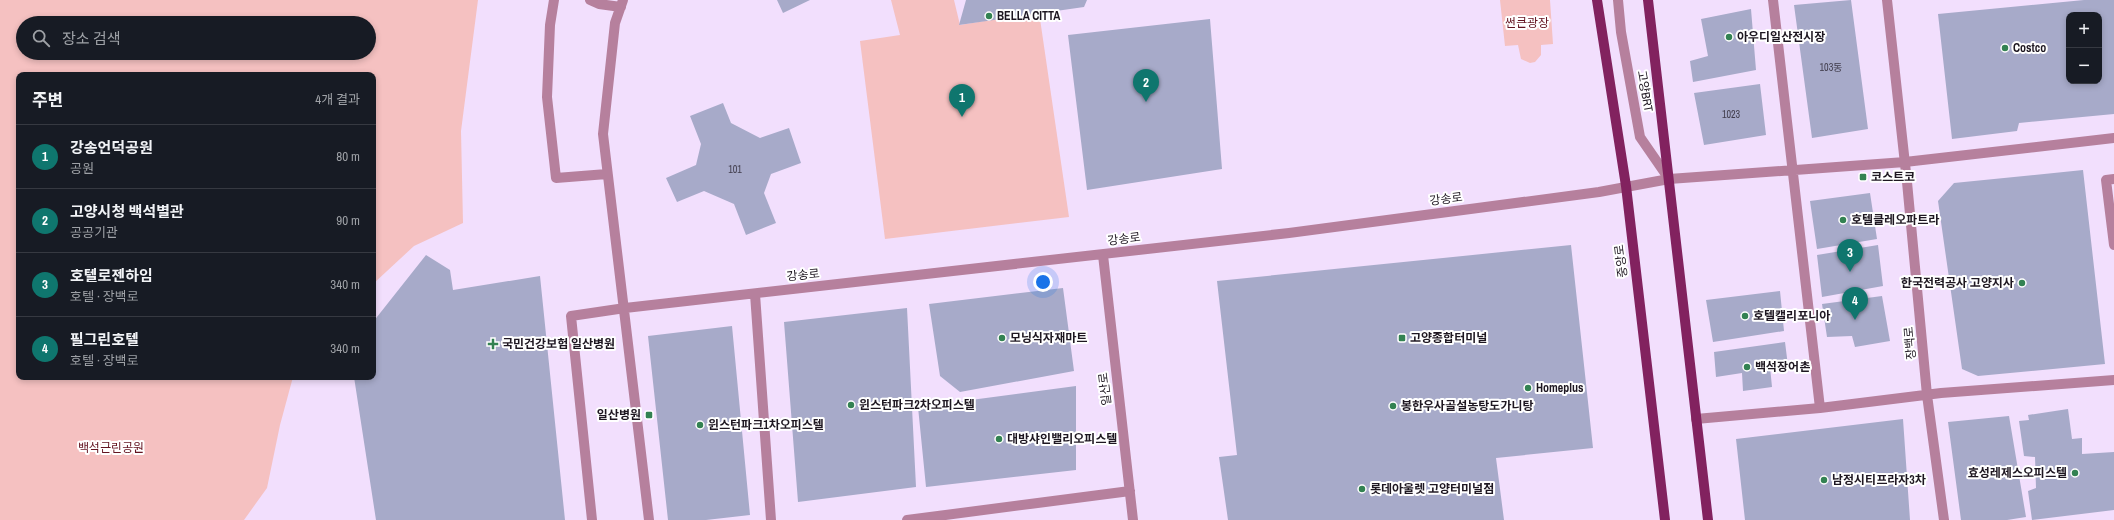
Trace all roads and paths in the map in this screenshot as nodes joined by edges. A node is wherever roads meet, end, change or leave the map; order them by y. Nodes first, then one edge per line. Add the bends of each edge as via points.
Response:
1 (554, 0) edge
2 (590, 0) edge
3 (1597, 0) edge
4 (1618, 0) edge
5 (1648, 0) edge
6 (1773, 0) edge
7 (1887, 0) edge
8 (622, 3) edge
9 (2114, 138) edge
10 (1905, 162) junction
11 (1792, 169) junction
12 (607, 174) junction
13 (1669, 179) junction
14 (2114, 179) edge
15 (1626, 186) junction
16 (2114, 245) edge
17 (1102, 255) junction
18 (755, 294) junction
19 (625, 308) junction
20 (2114, 380) edge
21 (1927, 395) junction
22 (1820, 408) junction
23 (1696, 419) junction
24 (1130, 491) junction
25 (592, 520) edge
26 (649, 520) edge
27 (771, 520) edge
28 (907, 520) edge
29 (1134, 520) edge
30 (1665, 520) edge
31 (1708, 520) edge
32 (1944, 520) edge

1 - 12 street via 550,25 547,97 556,178
2 - 8 street via 599,4
3 - 15 main road, 중앙로
4 - 13 street, 고양BRT via 1621,32 1640,137
5 - 13 main road
6 - 11 street
7 - 10 street, 장백로
8 - 12 street via 615,23 603,134
9 - 10 street
10 - 11 street
10 - 21 street, 장백로
11 - 13 street
11 - 22 street
12 - 19 street
13 - 15 street
13 - 23 main road
14 - 16 street via 2106,180
15 - 17 street, 강송로 via 1584,194
15 - 30 main road, 중앙로
17 - 18 street, 강송로
17 - 24 street, 일산로
18 - 19 street, 강송로
18 - 27 street
19 - 25 street, 강송로 via 571,316
19 - 26 street
20 - 21 street
21 - 22 street
21 - 32 street, 장백로
22 - 23 street
23 - 31 main road
24 - 28 street
24 - 29 street, 일산로

